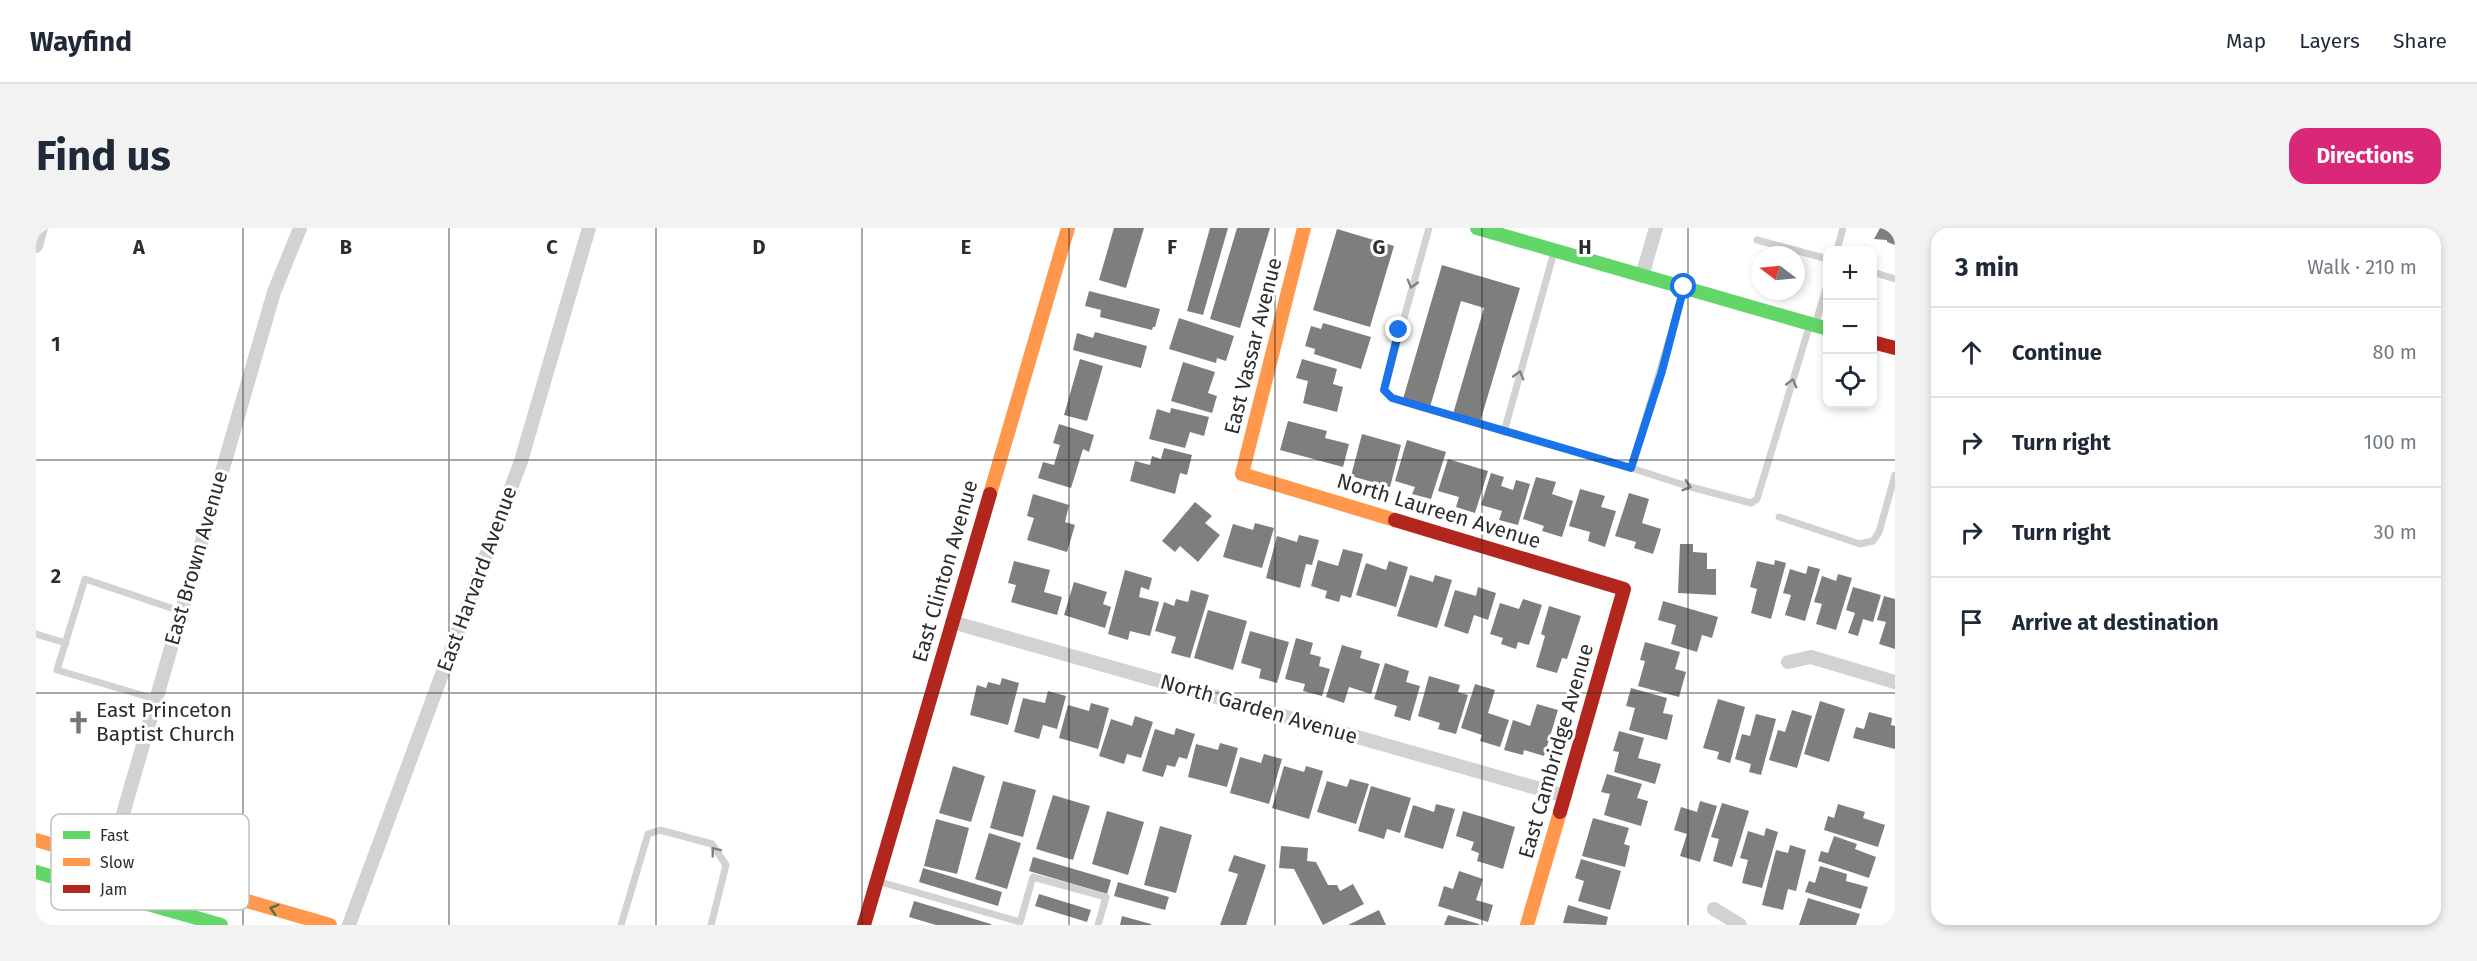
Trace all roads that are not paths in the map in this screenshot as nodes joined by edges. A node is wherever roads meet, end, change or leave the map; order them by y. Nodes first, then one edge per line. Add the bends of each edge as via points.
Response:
1 (41, 228) edge
2 (300, 228) edge
3 (589, 228) edge
4 (1068, 228) edge
5 (1304, 228) edge
6 (1429, 228) edge
7 (1477, 228) edge
8 (1656, 228) edge
9 (1843, 228) edge
10 (1757, 240) dead end
11 (36, 246) edge
12 (1838, 246) edge
13 (1554, 250) junction
14 (1823, 258) edge
15 (1877, 274) edge
16 (1642, 276) junction
17 (1895, 279) edge
18 (1684, 287) junction
19 (1823, 300) edge
20 (1817, 326) edge
21 (1877, 343) edge
22 (1895, 348) edge
23 (1504, 432) junction
24 (1631, 468) junction
25 (1242, 474) joint
26 (1895, 475) edge
27 (1779, 517) dead end
28 (1624, 589) joint
29 (180, 611) junction
30 (952, 621) junction
31 (36, 634) edge
32 (66, 643) junction
33 (1788, 662) dead end
34 (1895, 682) edge
35 (156, 699) junction
36 (1565, 796) junction
37 (123, 814) edge
38 (36, 840) edge
39 (51, 844) edge
40 (36, 872) edge
41 (51, 876) edge
42 (876, 881) junction
43 (249, 902) edge
44 (1714, 909) dead end
45 (170, 910) edge
46 (221, 925) edge
47 (330, 925) edge
48 (349, 925) edge
49 (621, 925) edge
50 (711, 925) edge
51 (864, 925) edge
52 (1098, 925) edge
53 (1527, 925) edge
54 (1740, 925) edge

1 - 11 street
2 - 29 street, East Brown Avenue via 274,292
3 - 48 street, East Harvard Avenue via 521,461
4 - 30 street, East Clinton Avenue
5 - 25 street, East Vassar Avenue
6 -> 23 lane via 1384,390 1392,398
7 - 13 street
8 - 16 street
9 - 12 lane
10 - 14 lane
13 - 16 street
23 -> 13 lane
15 - 17 lane
16 - 18 street
18 - 20 street
18 - 24 lane
19 - 20 lane
24 -> 20 lane via 1726,497 1751,503 1757,499
21 - 22 street
23 - 24 lane
25 - 28 street, North Laureen Avenue
26 - 27 lane via 1873,541 1860,544
28 - 36 street, East Cambridge Avenue
29 - 32 lane via 85,579
29 - 35 street, East Brown Avenue
30 - 36 street, North Garden Avenue
30 - 42 street, East Clinton Avenue
31 - 32 lane
32 - 35 lane via 57,670
33 - 34 street via 1811,657
35 - 37 street, East Brown Avenue
36 - 53 street, East Cambridge Avenue
38 - 39 street
40 - 41 street
42 - 51 street, East Clinton Avenue
42 - 52 lane via 1020,922 1033,877 1106,897
47 -> 43 street
44 - 54 street
45 - 46 street
50 -> 49 lane via 726,865 712,844 660,830 648,834

